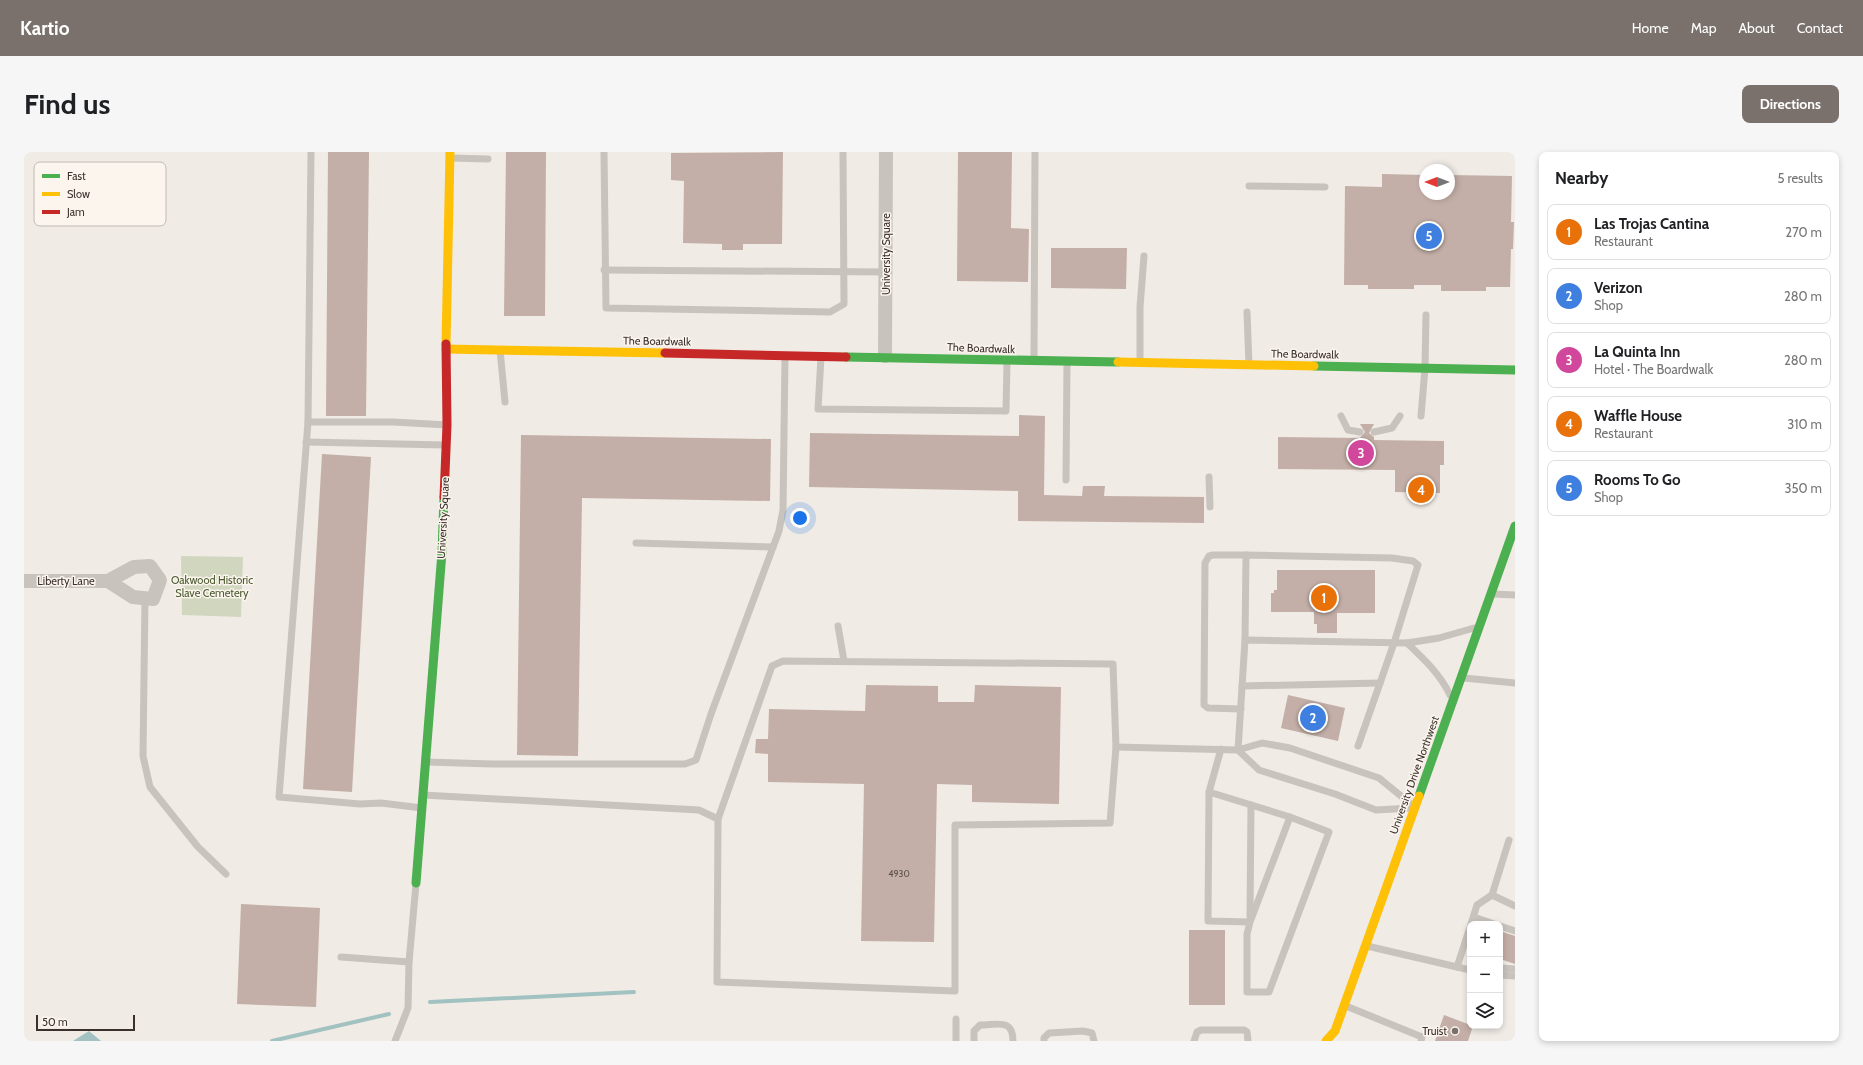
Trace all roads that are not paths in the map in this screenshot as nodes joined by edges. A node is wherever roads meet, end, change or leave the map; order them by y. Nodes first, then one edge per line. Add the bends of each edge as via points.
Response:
1 (311, 152) edge
2 (604, 152) edge
3 (843, 152) edge
4 (886, 152) edge
5 (1035, 152) edge
6 (450, 155) edge
7 (488, 159) dead end
8 (1249, 186) dead end
9 (1325, 188) dead end
10 (1144, 256) dead end
11 (604, 270) junction
12 (845, 270) junction
13 (886, 272) junction
14 (1247, 312) dead end
15 (1426, 315) dead end
16 (446, 349) junction
17 (500, 350) junction
18 (785, 355) junction
19 (822, 355) junction
20 (885, 356) junction
21 (1008, 361) junction
22 (1034, 361) junction
23 (1067, 362) junction
24 (1140, 363) junction
25 (1249, 365) junction
26 (1425, 368) junction
27 (1515, 370) edge
28 (505, 402) dead end
29 (1341, 416) dead end
30 (1400, 416) dead end
31 (1421, 416) dead end
32 (308, 422) junction
33 (447, 425) junction
34 (1360, 432) dead end
35 (1374, 432) dead end
36 (306, 442) junction
37 (447, 445) junction
38 (1209, 477) dead end
39 (1066, 480) dead end
40 (1210, 506) dead end
41 (1515, 526) edge
42 (636, 543) dead end
43 (773, 546) junction
44 (1246, 554) junction
45 (108, 580) junction
46 (24, 581) edge
47 (1491, 594) junction
48 (1515, 594) edge
49 (145, 598) junction
50 (838, 626) dead end
51 (1480, 626) junction
52 (1245, 640) junction
53 (1394, 643) junction
54 (1407, 643) junction
55 (844, 661) junction
56 (1462, 678) junction
57 (1380, 683) junction
58 (1515, 684) edge
59 (1242, 686) junction
60 (1453, 702) junction
61 (1241, 709) junction
62 (1358, 746) dead end
63 (1116, 747) junction
64 (1222, 749) junction
65 (1238, 750) junction
66 (426, 762) junction
67 (1209, 792) junction
68 (423, 795) junction
69 (1251, 805) junction
70 (422, 808) junction
71 (1415, 808) junction
72 (1290, 817) junction
73 (718, 819) junction
74 (1509, 840) dead end
75 (226, 874) dead end
76 (416, 883) joint
77 (1492, 895) junction
78 (1515, 906) edge
79 (1472, 920) edge
80 (1250, 922) junction
81 (1503, 927) edge
82 (1515, 931) edge
83 (1467, 936) edge
84 (1365, 945) junction
85 (341, 957) dead end
86 (409, 962) junction
87 (1457, 967) junction
88 (1503, 968) edge
89 (1467, 969) edge
90 (1515, 969) edge
91 (1503, 975) edge
92 (1515, 976) edge
93 (1344, 1005) junction
94 (956, 1019) dead end
95 (1335, 1031) junction
96 (395, 1041) edge
97 (956, 1041) edge
98 (974, 1041) edge
99 (1013, 1041) edge
100 (1044, 1041) edge
101 (1094, 1041) edge
102 (1194, 1041) edge
103 (1248, 1041) edge
104 (1326, 1041) edge
105 (1337, 1041) edge
106 (1421, 1041) edge

1 - 32 lane
2 - 11 lane
3 - 12 lane
4 - 13 street, University Square
5 - 22 lane
6 - 7 lane
6 - 16 main road, University Square
8 - 9 lane
10 - 24 lane via 1140,307
11 - 12 lane
11 - 12 lane via 606,308 830,312 844,304
12 - 13 lane
13 - 20 street, University Square
14 - 25 lane
15 - 26 lane
16 - 17 main road, The Boardwalk
16 - 33 main road, University Square
17 - 18 main road, The Boardwalk
17 - 28 lane
18 - 19 main road, The Boardwalk
18 - 43 lane via 783,510
19 - 20 main road, The Boardwalk
19 - 21 lane via 818,409 1006,411
20 - 21 main road, The Boardwalk
21 - 22 main road, The Boardwalk
22 - 23 main road, The Boardwalk
23 - 24 main road, The Boardwalk
23 - 39 lane
24 - 25 main road, The Boardwalk
25 - 26 main road, The Boardwalk
26 - 27 main road, The Boardwalk
26 - 31 lane
29 - 34 lane via 1348,430
30 - 35 lane via 1392,428
32 - 33 lane
32 - 36 lane
33 - 37 main road, University Square
36 - 37 lane
36 - 70 lane via 279,797
37 - 66 main road, University Square via 442,552
38 - 40 lane
41 - 47 main road, University Drive Northwest
42 - 43 lane
43 - 66 lane via 696,760 685,764
44 - 52 lane
44 - 53 lane via 1392,558 1413,561 1418,566
44 - 61 lane via 1213,555 1209,556 1205,563 1204,705 1208,708
45 - 46 street, Liberty Lane
45 - 49 street via 133,597
45 - 49 street via 134,567 150,566 160,580 153,599
47 - 48 lane
47 - 51 main road, University Drive Northwest
49 - 75 lane via 143,756 150,787 198,847
50 - 55 lane
51 - 54 lane via 1439,638
51 - 56 main road, University Drive Northwest
52 - 53 lane
52 - 59 lane
53 - 54 lane
53 - 57 lane
54 - 60 lane via 1445,684
55 - 63 lane via 1113,664
55 - 73 lane via 783,661 772,666
56 - 58 lane
56 - 60 main road, University Drive Northwest
57 - 59 lane
57 - 62 lane
59 - 61 lane
60 - 71 main road, University Drive Northwest
61 - 65 lane
63 - 64 lane
63 - 73 lane via 1110,823 955,825 955,991 717,982
64 - 65 lane
64 - 67 lane
65 - 71 lane via 1259,770 1376,810
65 - 71 lane via 1262,743 1290,748 1379,778
66 - 68 main road, University Square
67 - 69 lane
67 - 80 lane via 1208,921
68 - 70 main road, University Square
68 - 73 lane via 699,810
69 - 72 lane
69 - 80 lane
70 - 76 main road, University Square
71 - 84 main road, University Drive Northwest
72 - 80 lane
72 - 80 lane via 1329,832 1269,992 1247,992 1247,934
74 - 77 lane
76 - 86 lane
77 - 78 lane
77 - 79 lane via 1477,905
81 - 82 lane
83 - 87 lane
84 - 87 lane
84 - 93 main road, University Drive Northwest
85 - 86 lane
86 - 96 lane via 408,1008
87 - 89 lane
88 - 90 lane
91 - 92 lane
93 - 95 main road, University Drive Northwest
93 - 106 lane via 1422,1038
94 - 97 lane
95 - 104 main road, University Drive Northwest
95 - 105 main road
98 - 99 lane via 974,1031 980,1025 1006,1024 1013,1031
100 - 101 lane via 1049,1033 1083,1031 1092,1033
102 - 103 lane via 1197,1032 1201,1030 1244,1030 1247,1032

